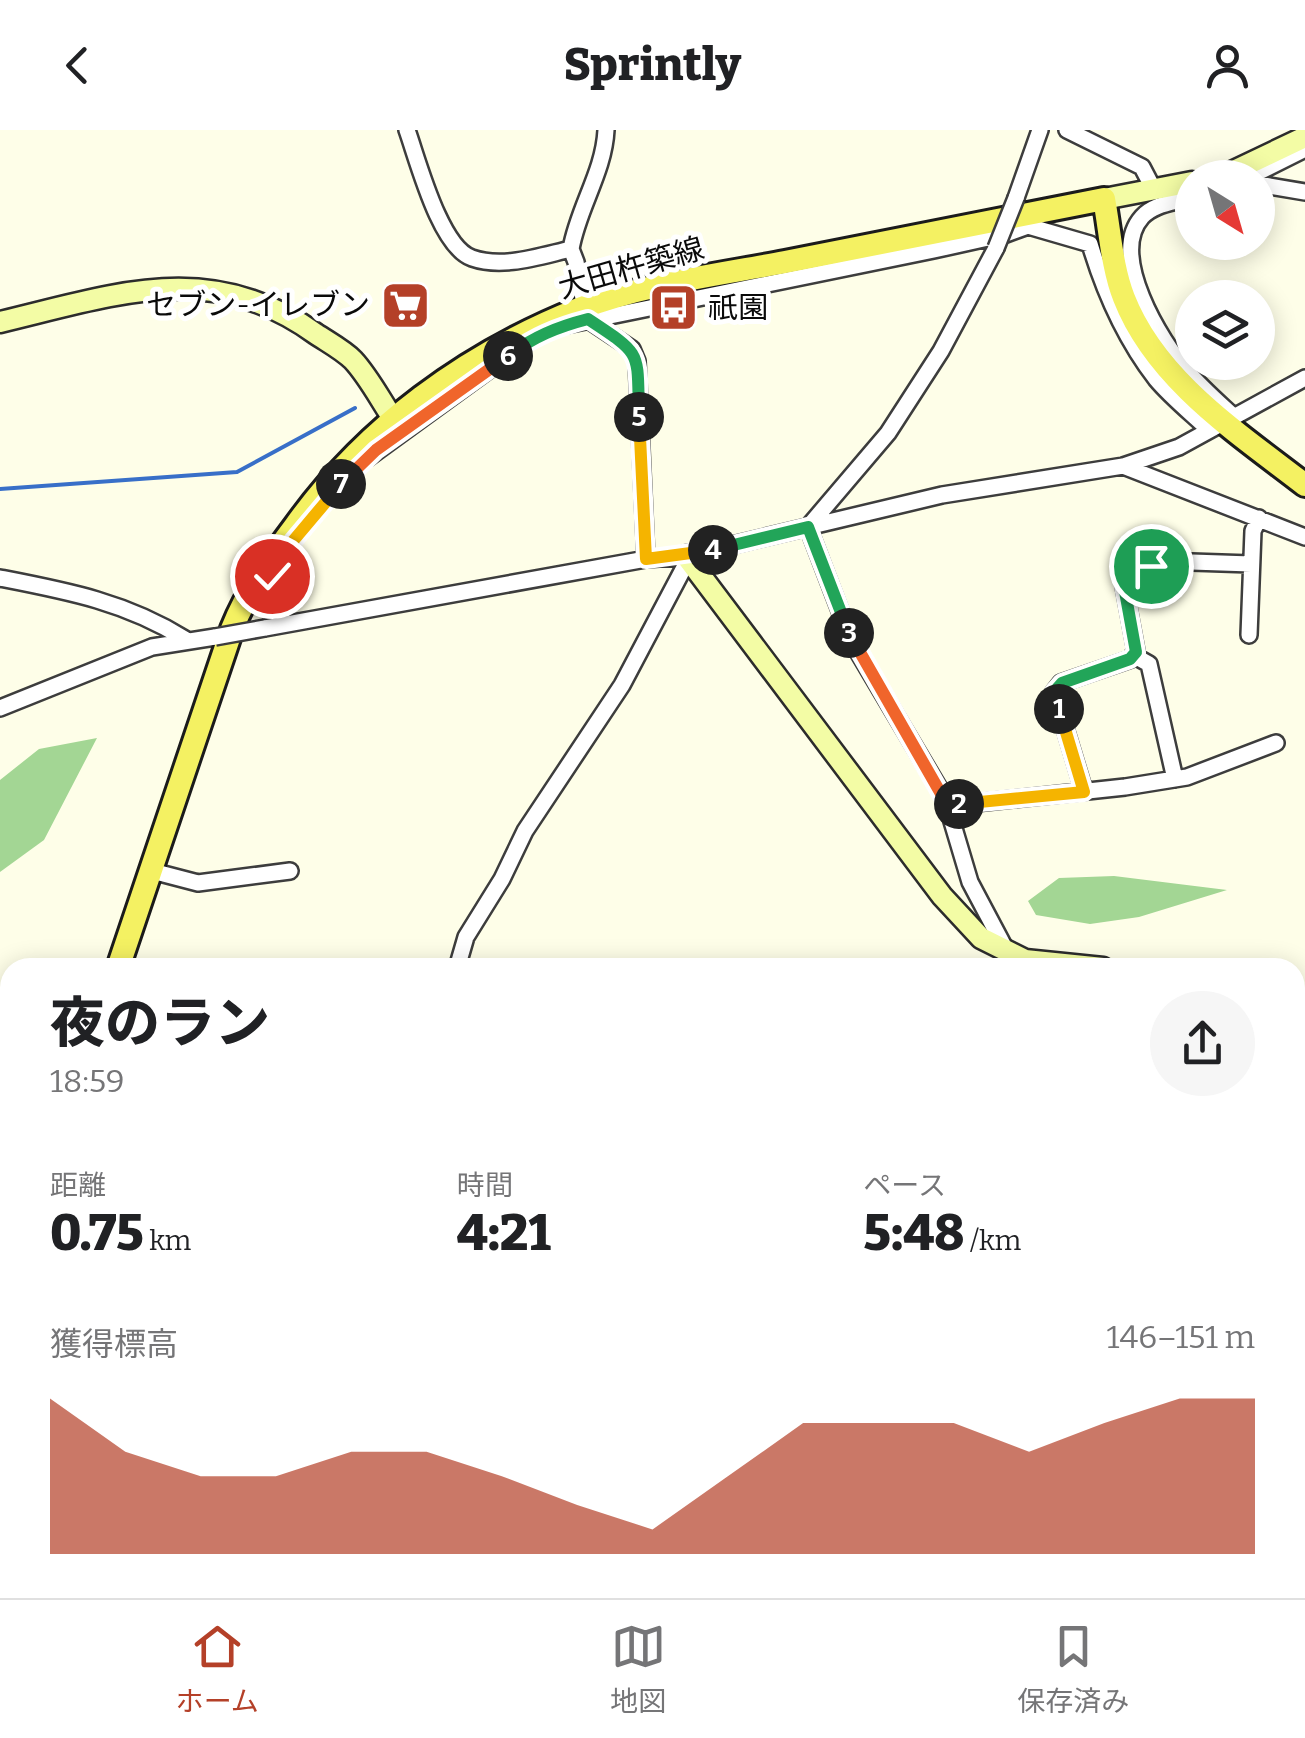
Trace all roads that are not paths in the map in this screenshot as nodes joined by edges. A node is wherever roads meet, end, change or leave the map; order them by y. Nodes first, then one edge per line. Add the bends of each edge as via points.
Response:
1 (407, 130) edge
2 (606, 130) edge
3 (1040, 130) edge
4 (1067, 130) edge
5 (1305, 137) edge
6 (1305, 149) edge
7 (1262, 160) edge
8 (1275, 160) edge
9 (1175, 186) edge
10 (1275, 187) edge
11 (1154, 190) junction
12 (1305, 192) edge
13 (1104, 199) junction
14 (1175, 201) edge
15 (571, 249) junction
16 (585, 313) junction
17 (0, 322) edge
18 (1305, 378) edge
19 (392, 417) junction
20 (1222, 422) junction
21 (1123, 466) junction
22 (1305, 486) edge
23 (1259, 518) junction
24 (808, 527) junction
25 (1305, 538) edge
26 (687, 558) junction
27 (646, 559) junction
28 (1251, 564) junction
29 (0, 578) edge
30 (1249, 635) dead end
31 (185, 639) junction
32 (1134, 654) junction
33 (0, 708) edge
34 (1276, 743) dead end
35 (1174, 779) junction
36 (1084, 792) junction
37 (948, 806) junction
38 (290, 871) dead end
39 (155, 872) junction
40 (1006, 950) junction
41 (122, 958) edge
42 (131, 958) edge
43 (460, 958) edge
44 (1021, 958) edge

1 - 15 street via 446,235 460,253 499,262
2 - 15 street
3 - 24 street, bridge via 996,248 941,351 888,433
4 - 11 street via 1142,167
5 - 7 street
6 - 8 street
9 - 11 street
10 - 12 street
11 - 13 street
13 - 16 main road, 大田杵築線 via 666,286
13 - 20 main road via 1123,296 1149,350
14 - 20 street via 1140,219 1130,242 1131,272 1160,332
15 - 16 street
16 - 19 main road, 大田杵築線 via 526,334
16 - 20 street via 784,282 1028,226 1090,244 1099,276 1159,383
16 - 27 street via 632,349 638,362
16 - 39 street via 529,340 390,440 293,541 240,630 168,851
17 - 19 street via 127,291 189,287 260,300 354,361
18 - 20 street
19 - 39 main road, 大田杵築線 via 304,510 240,610
20 - 21 street via 1179,447
20 - 22 main road
21 - 23 street
21 - 24 street via 942,495
23 - 25 street
23 - 28 street
24 - 26 street
24 - 37 street via 852,642
26 - 27 street
26 - 40 street via 942,896 981,938
26 - 43 street via 622,685 525,830
27 - 31 street, bridge
28 - 30 street
28 - 32 street via 1162,561 1124,586
29 - 31 street via 112,603
31 - 33 street
32 - 35 street via 1148,664
32 - 36 street via 1054,692
34 - 35 street
35 - 36 street
36 - 37 street
37 - 40 street via 970,882
38 - 39 street via 198,883
39 - 41 main road, 大田杵築線
39 - 42 street
40 - 44 street

